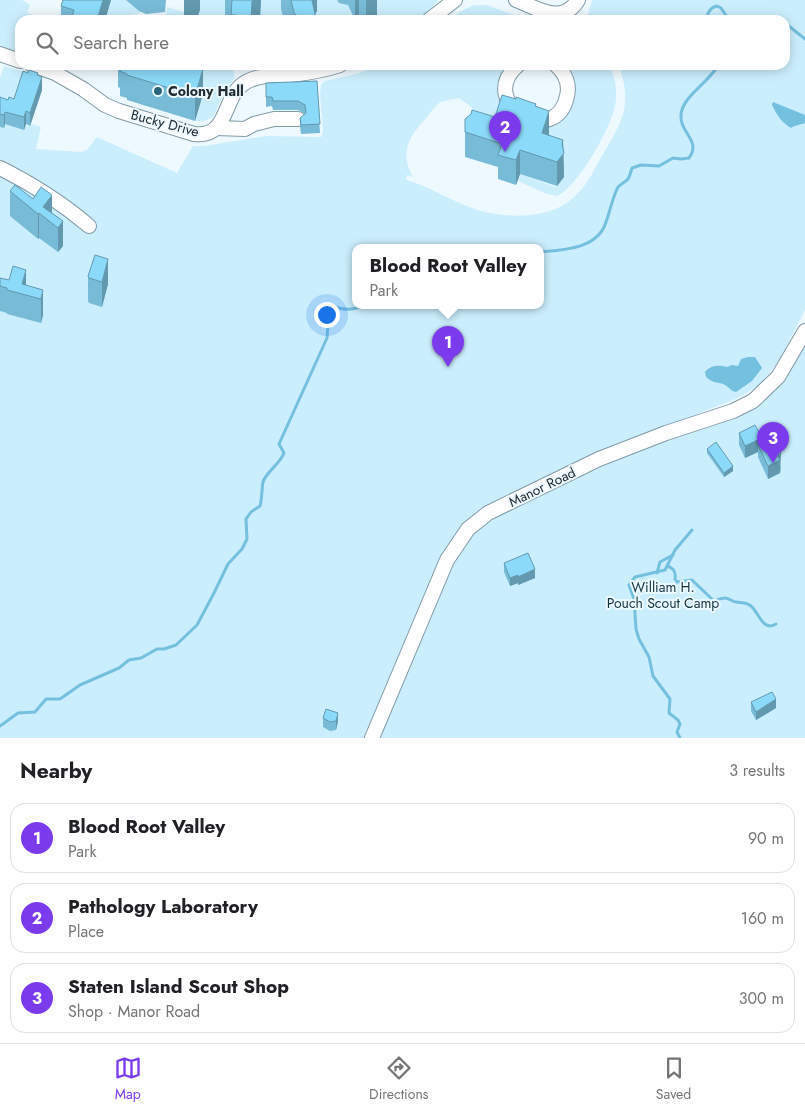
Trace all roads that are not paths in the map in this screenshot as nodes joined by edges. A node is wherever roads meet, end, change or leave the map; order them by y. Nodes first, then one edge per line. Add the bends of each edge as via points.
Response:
1 (455, 0) edge
2 (516, 0) edge
3 (578, 0) edge
4 (436, 15) edge
5 (557, 15) edge
6 (562, 15) edge
7 (0, 54) edge
8 (15, 59) edge
9 (48, 70) edge
10 (319, 70) edge
11 (514, 70) edge
12 (560, 70) edge
13 (298, 119) edge
14 (216, 128) junction
15 (0, 168) edge
16 (89, 226) dead end
17 (805, 331) edge
18 (372, 738) edge

1 - 4 street
2 - 5 street
3 - 6 street
7 - 8 street
9 - 14 street, Bucky Drive via 119,111 194,134 202,135
10 - 14 street, Bucky Drive via 250,80 233,94
11 - 12 street via 507,80 508,101 516,113 536,121 556,114 567,98 568,84
13 - 14 street via 274,119 245,129
15 - 16 street via 43,191
17 - 18 street, Manor Road via 778,377 753,401 599,460 488,513 468,529 447,560

